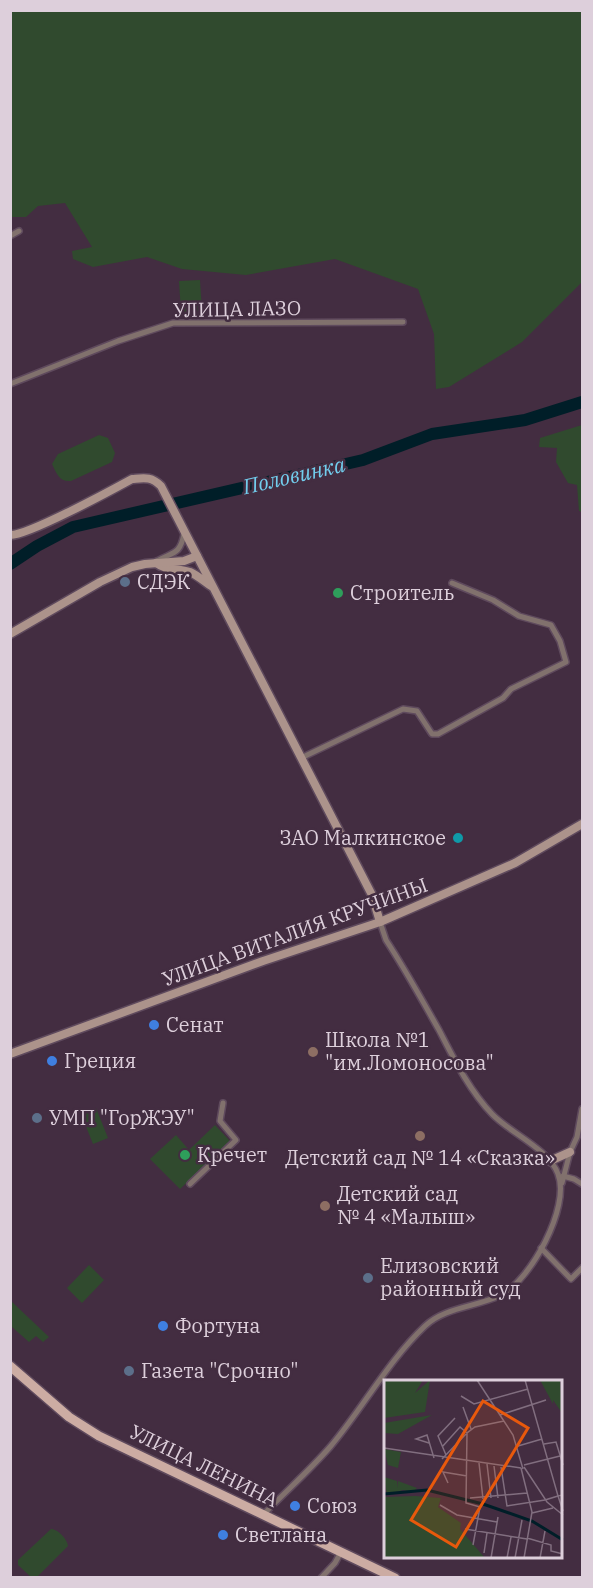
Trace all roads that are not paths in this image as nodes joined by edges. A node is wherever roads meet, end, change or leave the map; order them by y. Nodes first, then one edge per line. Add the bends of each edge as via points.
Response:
1 (19, 231) dead end
2 (10, 236) edge
3 (403, 322) dead end
4 (10, 384) edge
5 (184, 530) junction
6 (10, 535) edge
7 (197, 556) junction
8 (155, 563) junction
9 (452, 583) dead end
10 (213, 587) junction
11 (10, 634) edge
12 (299, 756) junction
13 (582, 824) edge
14 (380, 922) junction
15 (10, 1054) edge
16 (223, 1103) dead end
17 (582, 1110) edge
18 (570, 1152) junction
19 (550, 1161) junction
20 (563, 1176) junction
21 (582, 1184) edge
22 (190, 1185) dead end
23 (560, 1188) junction
24 (541, 1248) junction
25 (582, 1268) edge
26 (10, 1366) edge
27 (264, 1515) junction
28 (341, 1552) junction
29 (321, 1578) edge
30 (395, 1578) edge

1 - 2 street
3 - 4 street, УЛИЦА ЛАЗО via 173,323
5 - 6 street via 161,486 147,477 132,479 37,527
5 - 7 street
5 - 8 street via 182,545 174,554
7 - 8 street
7 - 10 street
8 - 10 street via 164,569 192,573
8 - 11 street via 132,567 100,582
9 - 12 street via 519,616 551,625 566,662 511,689 503,698 438,734 432,734 417,711 403,709
10 - 12 street
12 - 14 street via 372,895
13 - 14 street, УЛИЦА ВИТАЛИЯ КРУЧИНЫ via 515,864
14 - 15 street, УЛИЦА ВИТАЛИЯ КРУЧИНЫ
14 - 19 street via 386,940 473,1091 493,1115
16 - 22 street via 220,1121 236,1140
17 - 18 street
18 - 19 street
18 - 20 street
19 - 23 street via 559,1175
20 - 21 street
20 - 23 street
23 - 24 street via 558,1208
24 - 25 street via 571,1279
24 - 27 street via 524,1274 503,1294 444,1314 427,1324 330,1446
26 - 27 main road, УЛИЦА ЛЕНИНА via 69,1417 99,1436
27 - 28 main road, УЛИЦА ЛЕНИНА
28 - 29 street
28 - 30 main road, УЛИЦА ЛЕНИНА

